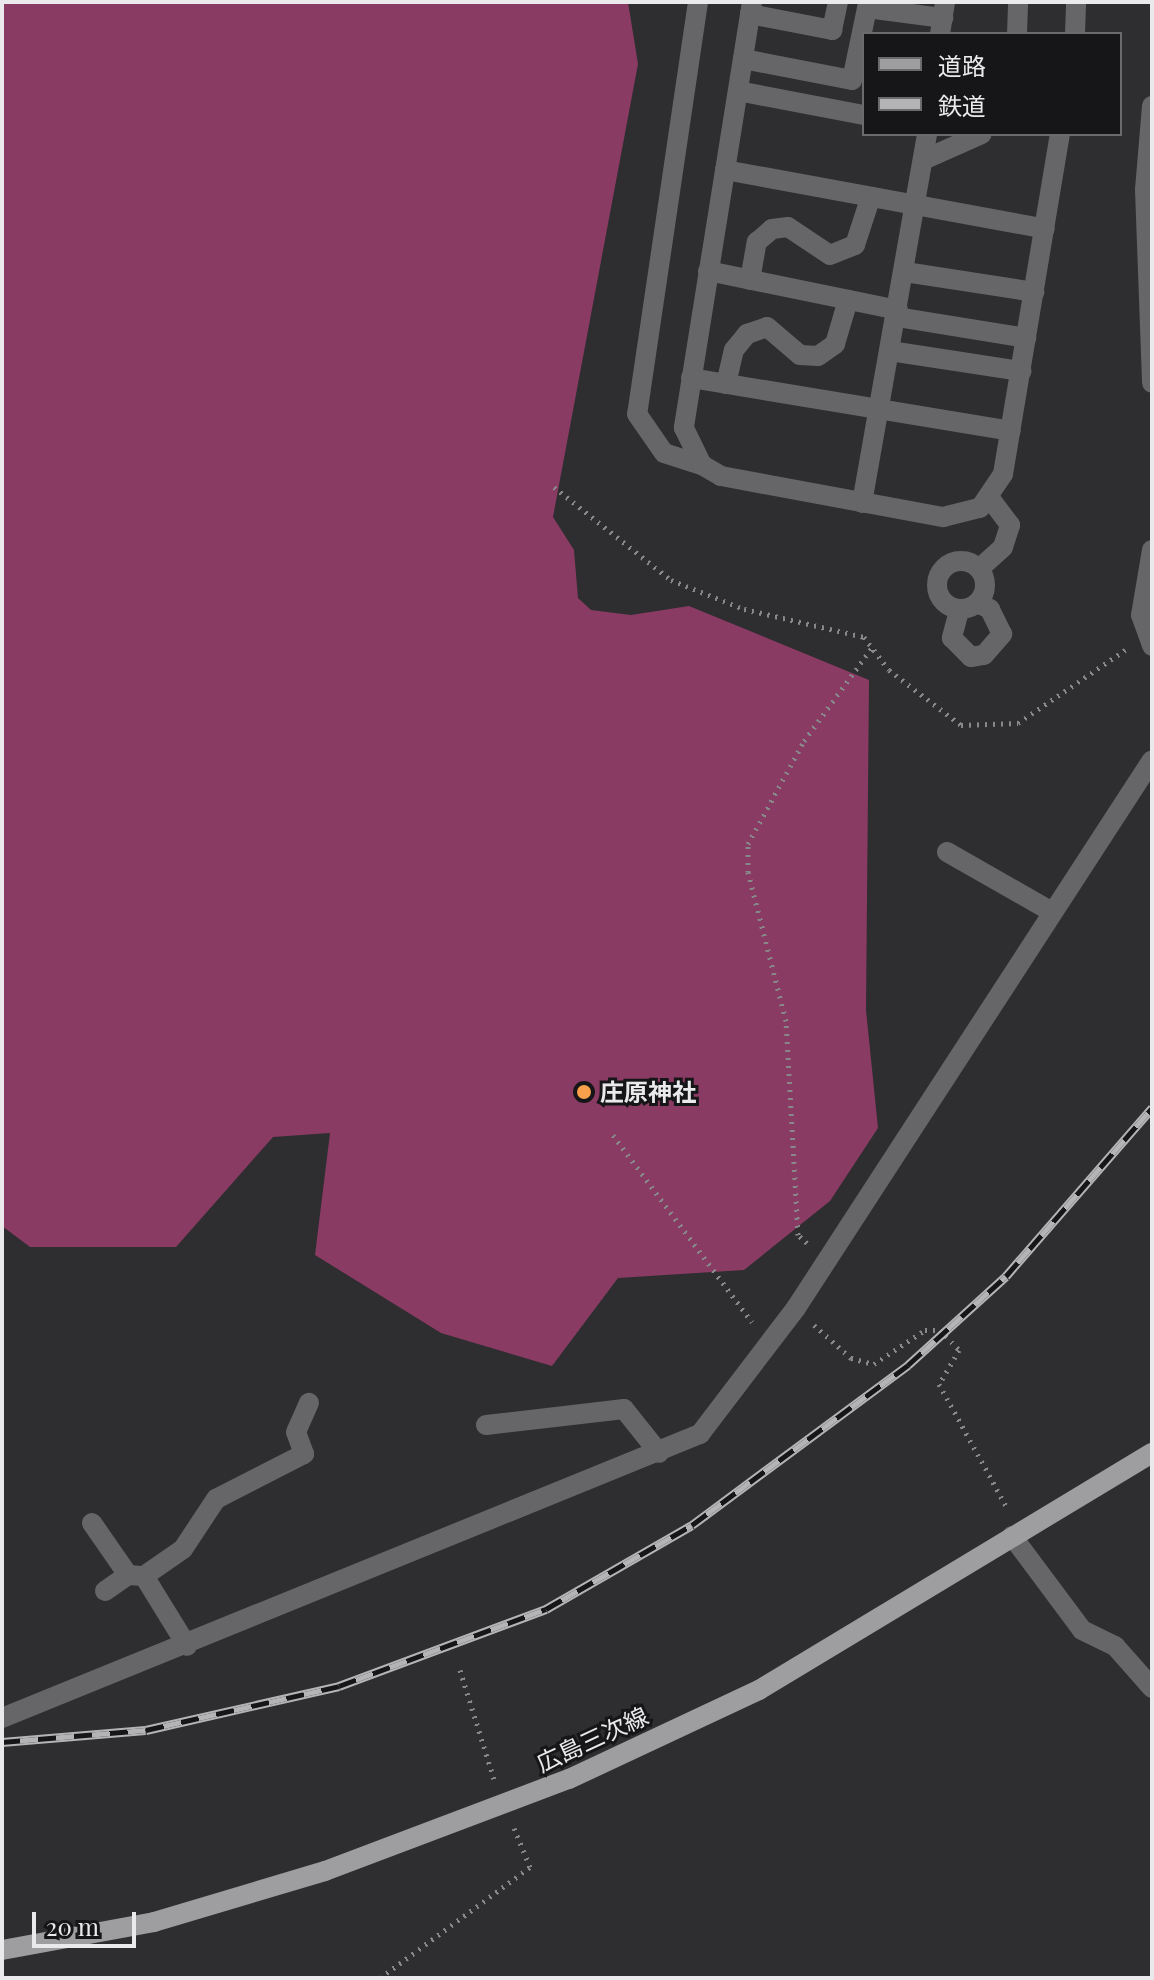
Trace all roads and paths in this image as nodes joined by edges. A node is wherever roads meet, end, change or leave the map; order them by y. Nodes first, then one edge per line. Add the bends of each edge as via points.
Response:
1 (698, 2) edge
2 (838, 2) edge
3 (1018, 2) edge
4 (1076, 2) edge
5 (751, 8) edge
6 (943, 18) edge
7 (1017, 32) edge
8 (1075, 32) edge
9 (743, 59) junction
10 (738, 91) junction
11 (1152, 106) edge
12 (862, 115) edge
13 (927, 136) edge
14 (977, 136) edge
15 (1060, 136) edge
16 (923, 160) junction
17 (725, 170) junction
18 (870, 199) junction
19 (917, 209) junction
20 (1045, 229) junction
21 (708, 271) junction
22 (905, 272) junction
23 (750, 280) junction
24 (1034, 292) junction
25 (848, 300) junction
26 (897, 314) junction
27 (1026, 338) junction
28 (890, 351) junction
29 (1021, 371) junction
30 (691, 378) junction
31 (1152, 383) edge
32 (726, 384) junction
33 (879, 411) junction
34 (1011, 431) junction
35 (702, 465) junction
36 (554, 487) dead end
37 (990, 498) junction
38 (862, 503) junction
39 (1152, 550) edge
40 (980, 568) junction
41 (1148, 641) edge
42 (873, 646) junction
43 (1152, 760) edge
44 (947, 852) dead end
45 (1052, 912) junction
46 (613, 1135) dead end
47 (826, 1261) junction
48 (796, 1308) junction
49 (769, 1346) junction
50 (309, 1403) dead end
51 (486, 1425) dead end
52 (659, 1453) junction
53 (1152, 1453) edge
54 (1006, 1506) dead end
55 (92, 1523) dead end
56 (1012, 1536) junction
57 (136, 1576) junction
58 (105, 1591) dead end
59 (187, 1646) junction
60 (460, 1670) dead end
61 (1152, 1688) edge
62 (2, 1718) edge
63 (495, 1784) dead end
64 (514, 1828) dead end
65 (2, 1950) edge
66 (380, 1978) edge

1 - 35 street via 637,414 664,453
2 - 5 street via 832,30
3 - 7 street
4 - 8 street
5 - 9 street
6 - 9 street via 867,8 852,80
9 - 10 street
10 - 12 street
10 - 17 street
11 - 31 street via 1145,190
13 - 16 street
14 - 16 street
15 - 20 street
16 - 19 street
17 - 18 street
17 - 21 street
18 - 19 street
18 - 23 street via 855,245 830,255 788,227 772,229 757,242
19 - 20 street
19 - 22 street
20 - 24 street
21 - 23 street
21 - 30 street
22 - 24 street
22 - 26 street
23 - 25 street
24 - 27 street
25 - 26 street
25 - 32 street via 835,344 818,356 800,355 767,327 747,334 734,350
26 - 27 street
26 - 28 street
27 - 29 street
28 - 29 street
28 - 33 street
29 - 34 street
30 - 32 street
30 - 35 street via 684,428
32 - 33 street
33 - 34 street
33 - 38 street
34 - 37 street
35 - 38 street via 764,489
36 - 42 path via 671,580 744,609 849,629
37 - 38 street via 980,508 943,517
37 - 40 street via 1010,525 1003,547
39 - 41 street via 1141,615
40 - 40 street via 985,591 968,607 941,595 936,579 954,561
41 - 42 path via 1044,708 996,729 938,713
42 - 47 path via 804,741 748,844 748,872 786,1021 798,1235
43 - 45 street
44 - 45 street
45 - 47 street
46 - 49 path
47 - 48 street
48 - 49 street
48 - 54 path via 851,1358 874,1364 925,1330 940,1330 959,1350 939,1384
49 - 52 street via 700,1434
50 - 57 street via 296,1432 304,1454 216,1499 183,1549
51 - 52 street via 624,1409
52 - 59 street
53 - 56 main road, 広島三次線
55 - 57 street
56 - 61 street via 1082,1630 1115,1646
56 - 65 main road, 広島三次線 via 759,1690 505,1806 154,1922
57 - 58 street
57 - 59 street
59 - 62 street
60 - 63 path
64 - 66 path via 530,1867

